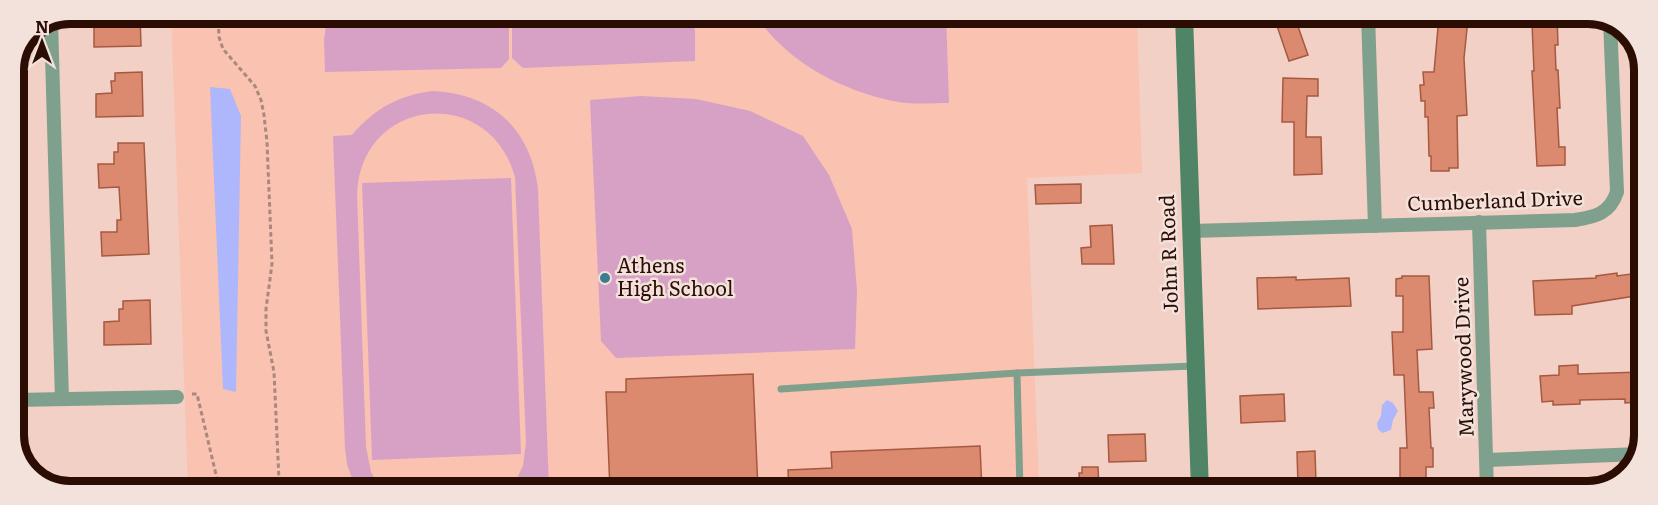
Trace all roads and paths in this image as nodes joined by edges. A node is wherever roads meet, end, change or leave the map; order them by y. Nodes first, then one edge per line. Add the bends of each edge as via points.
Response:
1 (218, 24) edge
2 (1184, 24) edge
3 (1368, 24) edge
4 (51, 28) edge
5 (1611, 30) edge
6 (1479, 222) junction
7 (1375, 225) junction
8 (1191, 231) junction
9 (1196, 366) junction
10 (1017, 373) junction
11 (781, 389) dead end
12 (184, 395) joint
13 (62, 399) junction
14 (24, 400) edge
15 (1630, 454) edge
16 (1487, 460) junction
17 (279, 480) junction
18 (218, 481) edge
19 (259, 481) edge
20 (296, 481) edge
21 (1020, 481) edge
22 (1200, 481) edge
23 (1487, 481) edge

1 - 17 path via 223,49 255,86 265,124 272,264 266,331 274,372
2 - 8 main road, John R Road
3 - 7 street
4 - 13 street
5 - 6 street, Cumberland Drive via 1617,192 1610,206 1599,215 1581,219
6 - 7 street, Cumberland Drive
6 - 16 street, Marywood Drive
7 - 8 street, Cumberland Drive
8 - 9 main road, John R Road
9 - 10 lane
9 - 22 main road, John R Road
10 - 11 lane
10 - 21 lane
12 - 13 street
12 - 18 path via 197,394
13 - 14 street
15 - 16 street
16 - 23 street, Marywood Drive
17 - 19 path
17 - 20 path

